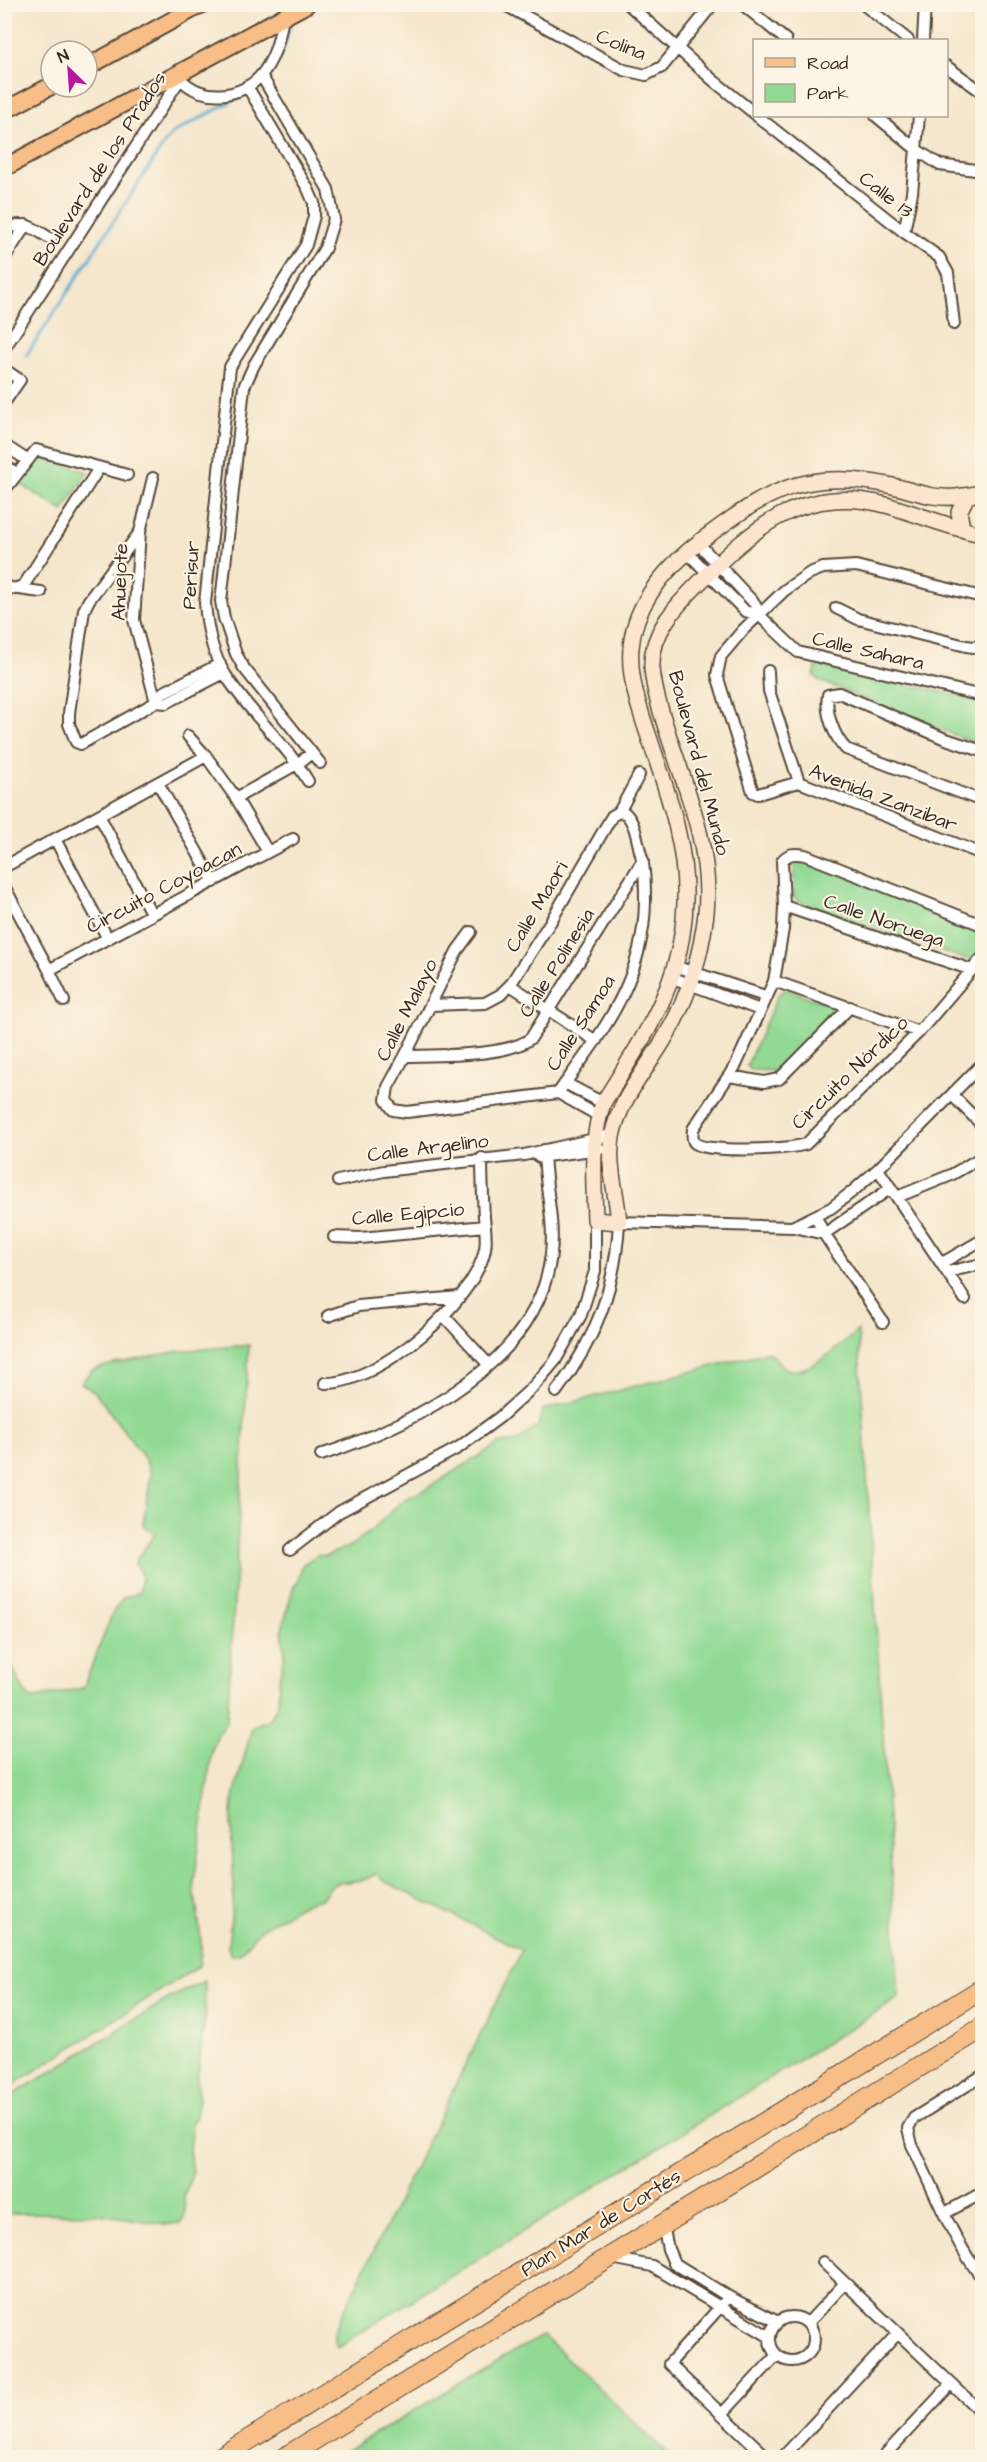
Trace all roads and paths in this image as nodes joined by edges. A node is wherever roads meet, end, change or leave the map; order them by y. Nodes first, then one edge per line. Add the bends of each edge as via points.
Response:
1 (202, 4) edge
2 (503, 4) edge
3 (628, 4) edge
4 (713, 4) edge
5 (742, 4) edge
6 (863, 4) edge
7 (925, 4) edge
8 (972, 4) edge
9 (305, 5) edge
10 (982, 10) edge
11 (283, 17) junction
12 (785, 39) edge
13 (907, 39) edge
14 (923, 39) edge
15 (678, 49) junction
16 (99, 60) edge
17 (948, 67) edge
18 (184, 73) junction
19 (261, 75) junction
20 (247, 86) junction
21 (39, 92) edge
22 (982, 92) edge
23 (4, 111) edge
24 (753, 112) edge
25 (760, 117) edge
26 (877, 117) edge
27 (919, 117) edge
28 (917, 150) junction
29 (4, 168) edge
30 (982, 171) edge
31 (26, 225) junction
32 (4, 230) edge
33 (904, 232) junction
34 (51, 239) dead end
35 (4, 259) edge
36 (273, 297) junction
37 (289, 305) junction
38 (954, 324) dead end
39 (4, 349) edge
40 (4, 369) edge
41 (226, 396) junction
42 (243, 398) junction
43 (4, 403) edge
44 (4, 445) edge
45 (27, 460) junction
46 (4, 466) edge
47 (99, 468) junction
48 (17, 473) junction
49 (126, 475) dead end
50 (153, 478) dead end
51 (4, 491) edge
52 (982, 493) edge
53 (966, 498) junction
54 (962, 528) junction
55 (140, 532) junction
56 (982, 534) edge
57 (693, 548) junction
58 (719, 563) junction
59 (707, 574) junction
60 (10, 588) edge
61 (742, 589) junction
62 (41, 592) dead end
63 (982, 597) edge
64 (732, 598) junction
65 (836, 608) dead end
66 (759, 615) junction
67 (982, 644) edge
68 (631, 646) junction
69 (654, 648) junction
70 (222, 668) junction
71 (768, 671) dead end
72 (982, 696) edge
73 (156, 702) junction
74 (188, 736) dead end
75 (982, 751) edge
76 (312, 753) junction
77 (206, 756) junction
78 (297, 764) junction
79 (320, 764) dead end
80 (639, 775) dead end
81 (308, 781) dead end
82 (799, 782) junction
83 (158, 783) junction
84 (236, 798) junction
85 (982, 801) edge
86 (619, 812) junction
87 (99, 815) junction
88 (55, 839) junction
89 (292, 839) dead end
90 (268, 852) junction
91 (982, 854) edge
92 (643, 860) junction
93 (4, 867) edge
94 (214, 882) junction
95 (4, 886) edge
96 (784, 906) junction
97 (152, 915) junction
98 (982, 925) edge
99 (471, 932) dead end
100 (108, 939) junction
101 (982, 958) edge
102 (49, 970) junction
103 (972, 970) junction
104 (675, 972) junction
105 (693, 979) junction
106 (774, 981) junction
107 (510, 985) junction
108 (765, 996) junction
109 (64, 1001) dead end
110 (431, 1005) junction
111 (850, 1007) junction
112 (760, 1010) junction
113 (548, 1011) junction
114 (919, 1032) junction
115 (596, 1041) junction
116 (405, 1056) junction
117 (982, 1064) edge
118 (729, 1076) junction
119 (561, 1088) junction
120 (952, 1095) junction
121 (389, 1106) joint
122 (601, 1109) junction
123 (982, 1125) edge
124 (612, 1141) junction
125 (593, 1146) junction
126 (544, 1154) junction
127 (982, 1157) edge
128 (482, 1158) junction
129 (878, 1169) junction
130 (338, 1181) dead end
131 (894, 1193) junction
132 (816, 1217) junction
133 (595, 1220) junction
134 (620, 1222) junction
135 (485, 1226) junction
136 (794, 1227) junction
137 (824, 1234) junction
138 (334, 1237) dead end
139 (982, 1240) edge
140 (982, 1264) edge
141 (944, 1268) junction
142 (459, 1298) junction
143 (965, 1299) dead end
144 (328, 1316) dead end
145 (444, 1316) junction
146 (883, 1322) dead end
147 (488, 1364) junction
148 (325, 1383) dead end
149 (556, 1392) dead end
150 (321, 1455) dead end
151 (290, 1550) dead end
152 (982, 1989) edge
153 (982, 2028) edge
154 (982, 2076) edge
155 (982, 2193) edge
156 (945, 2213) junction
157 (663, 2225) junction
158 (611, 2258) junction
159 (823, 2262) dead end
160 (674, 2263) junction
161 (664, 2272) junction
162 (982, 2278) edge
163 (844, 2284) junction
164 (729, 2297) junction
165 (720, 2307) junction
166 (778, 2322) junction
167 (808, 2323) junction
168 (898, 2333) junction
169 (770, 2337) junction
170 (777, 2355) junction
171 (951, 2384) junction
172 (982, 2413) edge
173 (722, 2414) junction
174 (219, 2457) edge
175 (284, 2457) edge
176 (768, 2457) edge
177 (782, 2457) edge
178 (882, 2457) edge

1 - 16 main road
2 - 15 street, Colina via 624,70 646,75 662,68
3 - 15 street, Calle 13
4 - 15 street
5 - 12 street
6 - 13 street
7 - 14 street
8 - 10 street
9 - 11 main road
11 - 18 main road
11 - 19 street via 273,56
15 - 24 street, Calle 13
17 - 22 street
18 - 20 street via 194,91 216,95
18 - 29 main road
18 - 39 street, Boulevard de los Prados
19 - 20 street
19 - 37 street, Perisur via 319,171 333,203 334,219 325,248
20 - 36 street, Perisur via 314,203 306,245
21 - 23 main road
25 - 33 street, Calle 13
26 - 28 street
27 - 28 street
28 - 30 street via 940,165
28 - 33 street
31 - 32 street via 19,223
31 - 34 street
31 - 35 street
33 - 38 street, Calle 13 via 944,263
36 - 37 street
36 - 41 street, Perisur via 234,358
37 - 42 street, Perisur via 248,376
40 - 43 street via 20,380
41 - 42 street
41 - 70 street, Perisur via 205,603 208,629
42 - 76 street, Perisur via 221,601 224,618 244,669
44 - 45 street
45 - 47 street via 39,450
45 - 48 street
46 - 48 street
47 - 49 street
47 - 60 street via 24,585
48 - 51 street
50 - 55 street
52 - 53 street, Boulevard del Mundo
53 - 54 street via 959,512
53 - 57 street, Boulevard del Mundo via 933,496 876,482 805,483 748,508
54 - 56 street, Boulevard del Mundo
54 - 58 street, Boulevard del Mundo via 882,504 823,500 770,520
55 - 73 street, Ahuejote via 134,620
55 - 73 street via 84,610 69,724 76,742 81,744
57 - 58 street
57 - 59 street
57 - 68 street, Boulevard del Mundo via 664,574 650,593 637,620
58 - 59 street, Boulevard del Mundo
58 - 61 street
59 - 64 street
59 - 69 street, Boulevard del Mundo via 668,618
60 - 62 street
61 - 64 street
61 - 66 street
63 - 66 street via 856,566 838,566 810,573
64 - 66 street via 745,611
65 - 67 street via 858,619 966,646
66 - 72 street, Calle Sahara via 798,652
66 - 82 street, Avenida Zanzibar via 721,656 719,686 753,792 758,794
68 - 69 street
68 - 104 street, Boulevard del Mundo via 643,719 681,840 686,900
69 - 105 street, Boulevard del Mundo via 652,668 659,702 702,844 706,911
70 - 73 street via 162,693
70 - 78 street, Perisur
71 - 82 street via 769,691
74 - 77 street, Circuito Coyoacan
75 - 85 street via 839,693 828,694 833,729 846,749
76 - 78 street
76 - 79 street, Perisur
77 - 83 street
77 - 84 street, Circuito Coyoacan
78 - 81 street, Perisur
78 - 84 street
80 - 86 street, Calle Maori
82 - 91 street, Avenida Zanzibar
83 - 87 street
83 - 94 street
84 - 90 street, Circuito Coyoacan
86 - 92 street, Calle Samoa via 632,821
86 - 107 street, Calle Maori via 612,816
87 - 88 street
87 - 97 street
88 - 93 street
88 - 100 street
89 - 90 street
90 - 94 street, Circuito Coyoacan
92 - 113 street, Calle Polinesia
92 - 115 street, Calle Samoa via 645,920 639,952 622,1000
94 - 97 street, Circuito Coyoacan
95 - 102 street
96 - 98 street, Circuito Nórdico via 782,861 797,853
96 - 103 street, Calle Noruega
96 - 106 street, Circuito Nórdico
97 - 100 street, Circuito Coyoacan
99 - 110 street, Calle Malayo via 457,951
100 - 102 street, Circuito Coyoacan
101 - 103 street, Circuito Nórdico
102 - 109 street
103 - 114 street, Circuito Nórdico
104 - 105 street
104 - 122 street, Boulevard del Mundo via 657,1013
105 - 108 street
105 - 112 street
105 - 124 street, Boulevard del Mundo via 666,1037 632,1089
106 - 108 street, Circuito Nórdico
106 - 111 street
107 - 110 street, Calle Maori via 485,1003
107 - 113 street
108 - 112 street, Circuito Nórdico
110 - 116 street, Calle Malayo
111 - 114 street
111 - 118 street via 779,1079 765,1082
112 - 118 street, Circuito Nórdico
113 - 115 street
113 - 116 street, Calle Polinesia via 524,1044 456,1054
114 - 118 street, Circuito Nórdico via 812,1139 797,1148 740,1149 696,1144 693,1130
115 - 119 street, Calle Samoa
116 - 121 street, Calle Malayo via 388,1087
117 - 120 street
119 - 121 street, Calle Samoa via 406,1112
119 - 122 street
120 - 123 street
120 - 129 street
122 - 125 street, Boulevard del Mundo
124 - 125 street, Calle Argelino
124 - 134 street, Boulevard del Mundo via 613,1182
125 - 126 street, Calle Argelino
125 - 133 street, Boulevard del Mundo
126 - 128 street, Calle Argelino
126 - 147 street via 552,1223 546,1279 524,1324
127 - 131 street via 951,1175
128 - 130 street, Calle Argelino
128 - 135 street
129 - 131 street
129 - 132 street
131 - 137 street
131 - 141 street
132 - 136 street
132 - 137 street
133 - 134 street
133 - 151 street, Boulevard del Mundo via 595,1271 581,1315 555,1361 533,1387 458,1448 339,1512
134 - 136 street
134 - 149 street, Boulevard del Mundo via 608,1298 588,1344
135 - 138 street, Calle Egipcio
135 - 142 street via 486,1247 481,1263
136 - 137 street
137 - 146 street
139 - 141 street
140 - 141 street
141 - 143 street
142 - 144 street via 358,1306
142 - 145 street
145 - 147 street
145 - 148 street via 381,1365 355,1378
147 - 150 street via 409,1421
152 - 174 highway, Plan Mar de Cortés
153 - 157 highway, Plan Mar de Cortés
154 - 156 street via 914,2118 908,2128 912,2145
155 - 156 street
156 - 162 street
157 - 158 highway, Plan Mar de Cortés
157 - 160 street
158 - 161 street via 643,2263
158 - 175 highway, Plan Mar de Cortés
159 - 163 street
160 - 161 street
160 - 164 street
161 - 165 street
163 - 167 street
163 - 168 street
164 - 165 street
164 - 166 street
165 - 169 street
165 - 173 street via 669,2364
166 - 167 street via 796,2317
166 - 169 street
167 - 170 street via 814,2337 811,2352 798,2360
168 - 171 street
168 - 177 street
169 - 170 street
170 - 173 street
171 - 172 street
171 - 178 street
173 - 176 street

